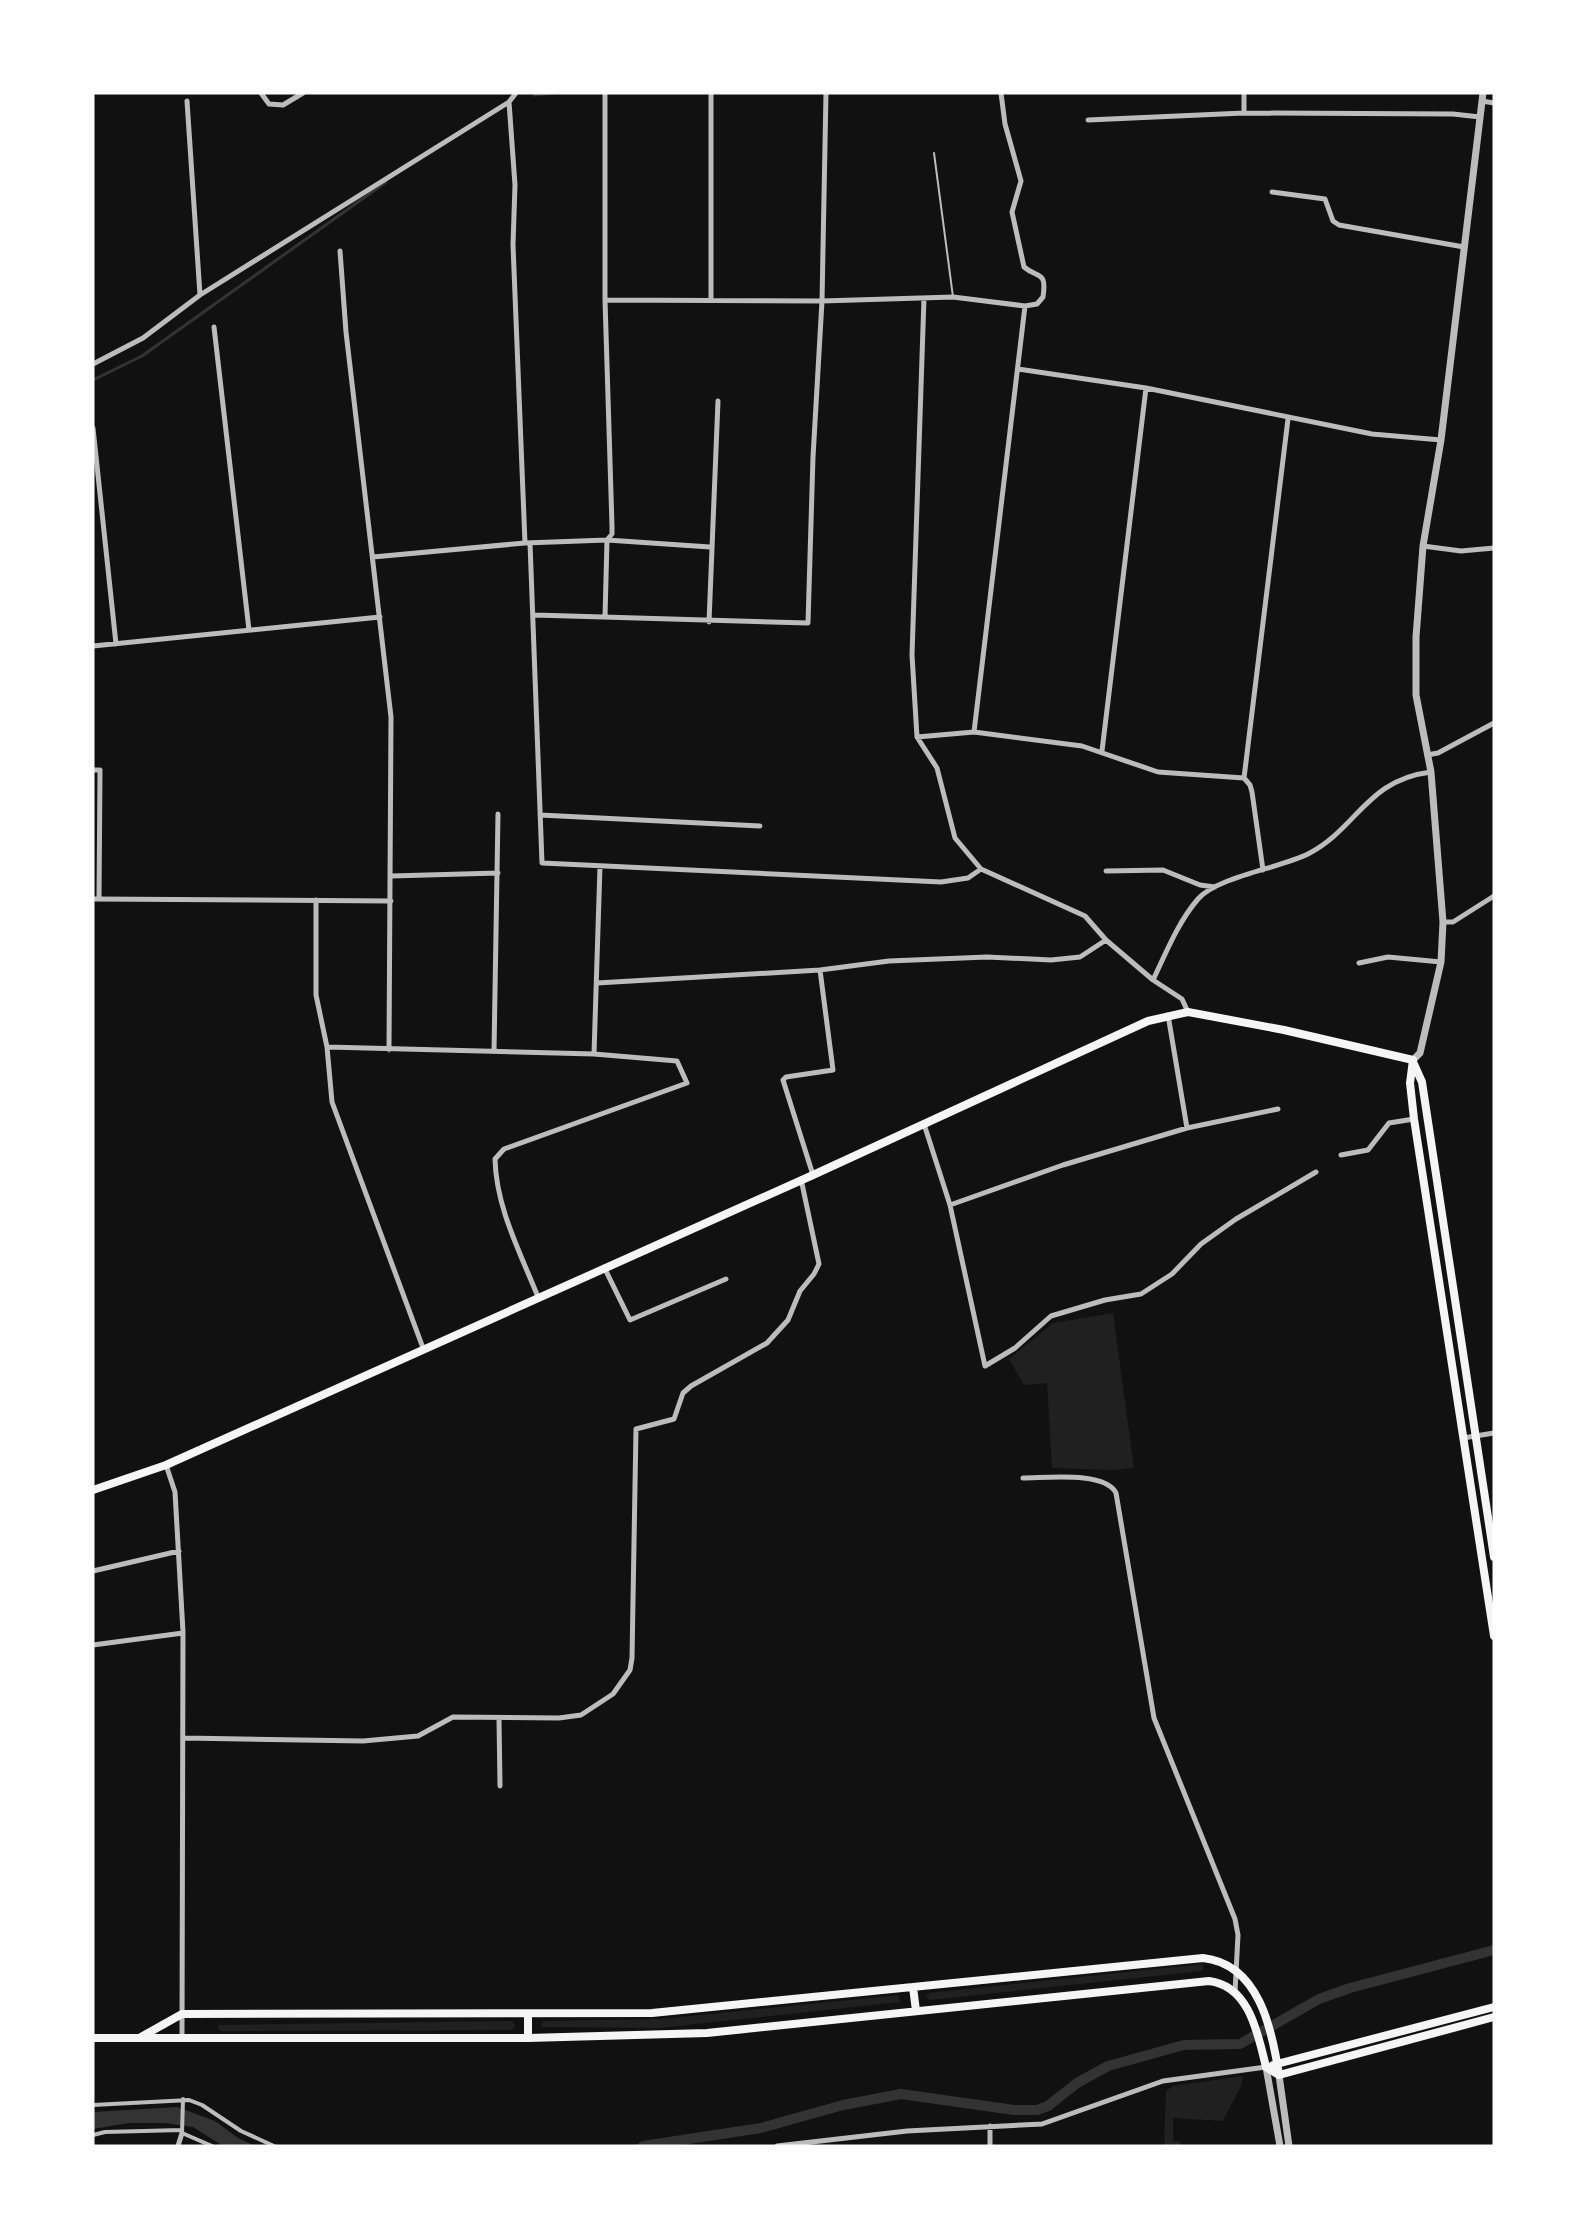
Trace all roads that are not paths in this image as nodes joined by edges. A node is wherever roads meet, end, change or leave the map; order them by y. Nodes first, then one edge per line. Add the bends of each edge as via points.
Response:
1 (261, 93) edge
2 (303, 93) edge
3 (516, 93) edge
4 (605, 93) edge
5 (711, 93) edge
6 (826, 93) edge
7 (1000, 93) edge
8 (1244, 93) edge
9 (1483, 97) edge
10 (187, 101) dead end
11 (509, 102) junction
12 (1494, 103) edge
13 (1244, 113) junction
14 (1480, 117) junction
15 (1088, 120) dead end
16 (934, 153) dead end
17 (1272, 192) dead end
18 (1464, 247) junction
19 (340, 251) dead end
20 (200, 295) junction
21 (953, 297) junction
22 (924, 298) junction
23 (605, 300) junction
24 (711, 300) junction
25 (822, 301) junction
26 (1025, 306) junction
27 (214, 327) dead end
28 (93, 364) edge
29 (1018, 369) junction
30 (1146, 388) junction
31 (718, 401) dead end
32 (1288, 419) junction
33 (93, 428) edge
34 (1441, 440) junction
35 (608, 540) junction
36 (528, 543) junction
37 (1423, 546) junction
38 (710, 547) junction
39 (1494, 548) edge
40 (373, 558) junction
41 (534, 615) junction
42 (380, 617) junction
43 (605, 617) junction
44 (709, 622) junction
45 (249, 630) junction
46 (116, 644) junction
47 (93, 646) edge
48 (1494, 723) edge
49 (974, 732) junction
50 (917, 737) junction
51 (1102, 751) junction
52 (1428, 755) junction
53 (96, 770) edge
54 (1431, 772) junction
55 (1244, 777) junction
56 (498, 814) dead end
57 (540, 815) junction
58 (760, 826) dead end
59 (600, 866) junction
60 (981, 869) junction
61 (1263, 870) junction
62 (1106, 871) dead end
63 (498, 873) junction
64 (391, 876) junction
65 (1217, 887) junction
66 (1494, 896) edge
67 (96, 899) edge
68 (316, 900) junction
69 (391, 901) junction
70 (1443, 922) junction
71 (1106, 939) junction
72 (1441, 962) junction
73 (1359, 963) dead end
74 (820, 970) junction
75 (1153, 980) junction
76 (597, 983) junction
77 (1188, 1012) junction
78 (1168, 1015) junction
79 (327, 1047) junction
80 (389, 1050) junction
81 (494, 1051) junction
82 (594, 1054) junction
83 (1413, 1060) junction
84 (1278, 1109) dead end
85 (1414, 1119) junction
86 (924, 1124) junction
87 (1187, 1128) junction
88 (1341, 1155) dead end
89 (1316, 1172) dead end
90 (813, 1175) junction
91 (801, 1179) junction
92 (950, 1205) junction
93 (604, 1268) junction
94 (726, 1279) dead end
95 (538, 1297) junction
96 (423, 1348) junction
97 (1494, 1433) edge
98 (1477, 1436) junction
99 (1463, 1438) junction
100 (166, 1466) junction
101 (1023, 1478) dead end
102 (93, 1490) edge
103 (179, 1551) junction
104 (1494, 1557) edge
105 (93, 1571) edge
106 (183, 1633) junction
107 (1494, 1636) edge
108 (93, 1645) edge
109 (499, 1719) junction
110 (185, 1738) junction
111 (500, 1786) dead end
112 (1237, 1970) junction
113 (913, 1987) junction
114 (1235, 1992) junction
115 (1494, 2007) edge
116 (916, 2011) junction
117 (182, 2014) junction
118 (528, 2014) junction
119 (1494, 2017) edge
120 (93, 2038) edge
121 (139, 2038) junction
122 (182, 2038) junction
123 (528, 2038) junction
124 (1277, 2063) junction
125 (1266, 2067) junction
126 (1279, 2075) junction
127 (183, 2099) junction
128 (93, 2105) edge
129 (990, 2126) junction
130 (182, 2131) junction
131 (93, 2135) edge
132 (178, 2146) edge
133 (212, 2146) edge
134 (274, 2146) edge
135 (777, 2146) edge
136 (990, 2146) edge
137 (1280, 2146) edge
138 (1289, 2146) edge

1 - 2 street via 269,104 277,106
3 - 11 street
4 - 23 street
5 - 24 street
6 - 25 street
7 - 26 street via 1021,181 1012,212 1024,267 1040,274 1044,290 1040,301
8 - 13 street
9 - 12 street
9 - 14 street
10 - 20 street
11 - 20 street
11 - 36 street via 516,184 513,256
13 - 14 street
13 - 15 street
14 - 18 street
16 - 21 lane
17 - 18 street via 1325,199 1333,221 1339,225
18 - 34 street
19 - 40 street
20 - 28 street via 143,338
21 - 22 street
21 - 26 street
22 - 25 street
22 - 50 street via 912,655
23 - 24 street
23 - 35 street via 612,526
24 - 25 street
25 - 44 street via 808,623
26 - 29 street
27 - 45 street
29 - 30 street
29 - 49 street
30 - 32 street
30 - 51 street
31 - 38 street
32 - 34 street via 1372,434
32 - 55 street
33 - 46 street
34 - 37 street
35 - 36 street
35 - 38 street
35 - 43 street
36 - 40 street
36 - 41 street
37 - 39 street via 1461,551
37 - 52 street via 1414,671
38 - 44 street
40 - 42 street
41 - 43 street
41 - 57 street
42 - 45 street
42 - 64 street via 391,717
43 - 44 street
45 - 46 street
46 - 47 street
48 - 52 street
49 - 50 street
49 - 51 street
50 - 60 street via 937,768 955,838
51 - 55 street via 1158,772
52 - 54 street
53 - 67 street
54 - 61 street via 1411,775 1382,788 1310,853
54 - 70 street
55 - 61 street via 1252,792
56 - 63 street
57 - 58 street
57 - 59 street via 542,863
59 - 60 street via 941,882 968,878
59 - 76 street
60 - 71 street via 1085,916
61 - 65 street
62 - 65 street via 1163,870 1200,885
63 - 64 street
63 - 81 street
64 - 69 street
65 - 75 street via 1199,898 1182,922
66 - 70 street via 1453,922
67 - 68 street
68 - 69 street
68 - 79 street via 316,995
69 - 80 street
70 - 72 street
71 - 74 street via 1080,957 889,961
71 - 75 street
72 - 73 street via 1388,957
72 - 83 street via 1420,1053
74 - 76 street
74 - 90 street via 832,1071 783,1080
75 - 77 street via 1182,999
76 - 82 street
77 - 78 main road
77 - 83 main road
78 - 86 main road via 1128,1028
78 - 87 street
79 - 80 street
79 - 96 street via 332,1102
80 - 81 street
81 - 82 street
82 - 95 street via 674,1059 687,1083 504,1149 495,1159 500,1202
83 - 85 main road via 1410,1083
83 - 98 main road via 1422,1082
84 - 87 street
85 - 88 street via 1389,1123 1368,1150
85 - 99 main road
86 - 90 main road
86 - 92 street
87 - 92 street via 1063,1165
89 - 92 street via 1236,1219 1201,1244 1172,1274 1141,1294 1051,1316 1015,1348 985,1366
90 - 91 main road
91 - 93 main road
91 - 109 street via 817,1241 819,1266 800,1291 788,1320 767,1343 690,1386 683,1393 677,1418 636,1429 630,1670 613,1694 581,1715
93 - 94 street via 630,1320
93 - 95 main road
95 - 96 main road
96 - 100 main road
97 - 98 street
98 - 99 street
98 - 104 main road
99 - 107 main road
100 - 102 main road
100 - 103 street via 175,1492
101 - 112 street via 1099,1480 1116,1493 1155,1718 1235,1919 1239,1935
103 - 105 street
103 - 106 street
106 - 108 street
106 - 110 street
109 - 110 street via 453,1718 418,1736 363,1741
109 - 111 street
110 - 117 street
112 - 113 main road via 1208,1959 1187,1959
112 - 114 street
112 - 124 main road via 1251,1984 1275,2047
113 - 116 main road
113 - 118 main road via 688,2011
114 - 116 main road via 1220,1983 1198,1981
114 - 125 main road via 1250,2015
115 - 124 main road
116 - 123 main road via 707,2033
117 - 118 main road
117 - 121 main road
117 - 122 street
118 - 123 main road
119 - 126 main road
120 - 121 main road
121 - 122 main road
122 - 123 main road
124 - 125 main road
124 - 126 main road
125 - 126 main road
125 - 129 street via 1163,2081 1052,2122
125 - 137 street
126 - 138 street
127 - 128 street
127 - 130 street
127 - 134 street via 202,2105 241,2131
129 - 135 street
129 - 136 street
130 - 131 street
130 - 132 street
130 - 133 street

